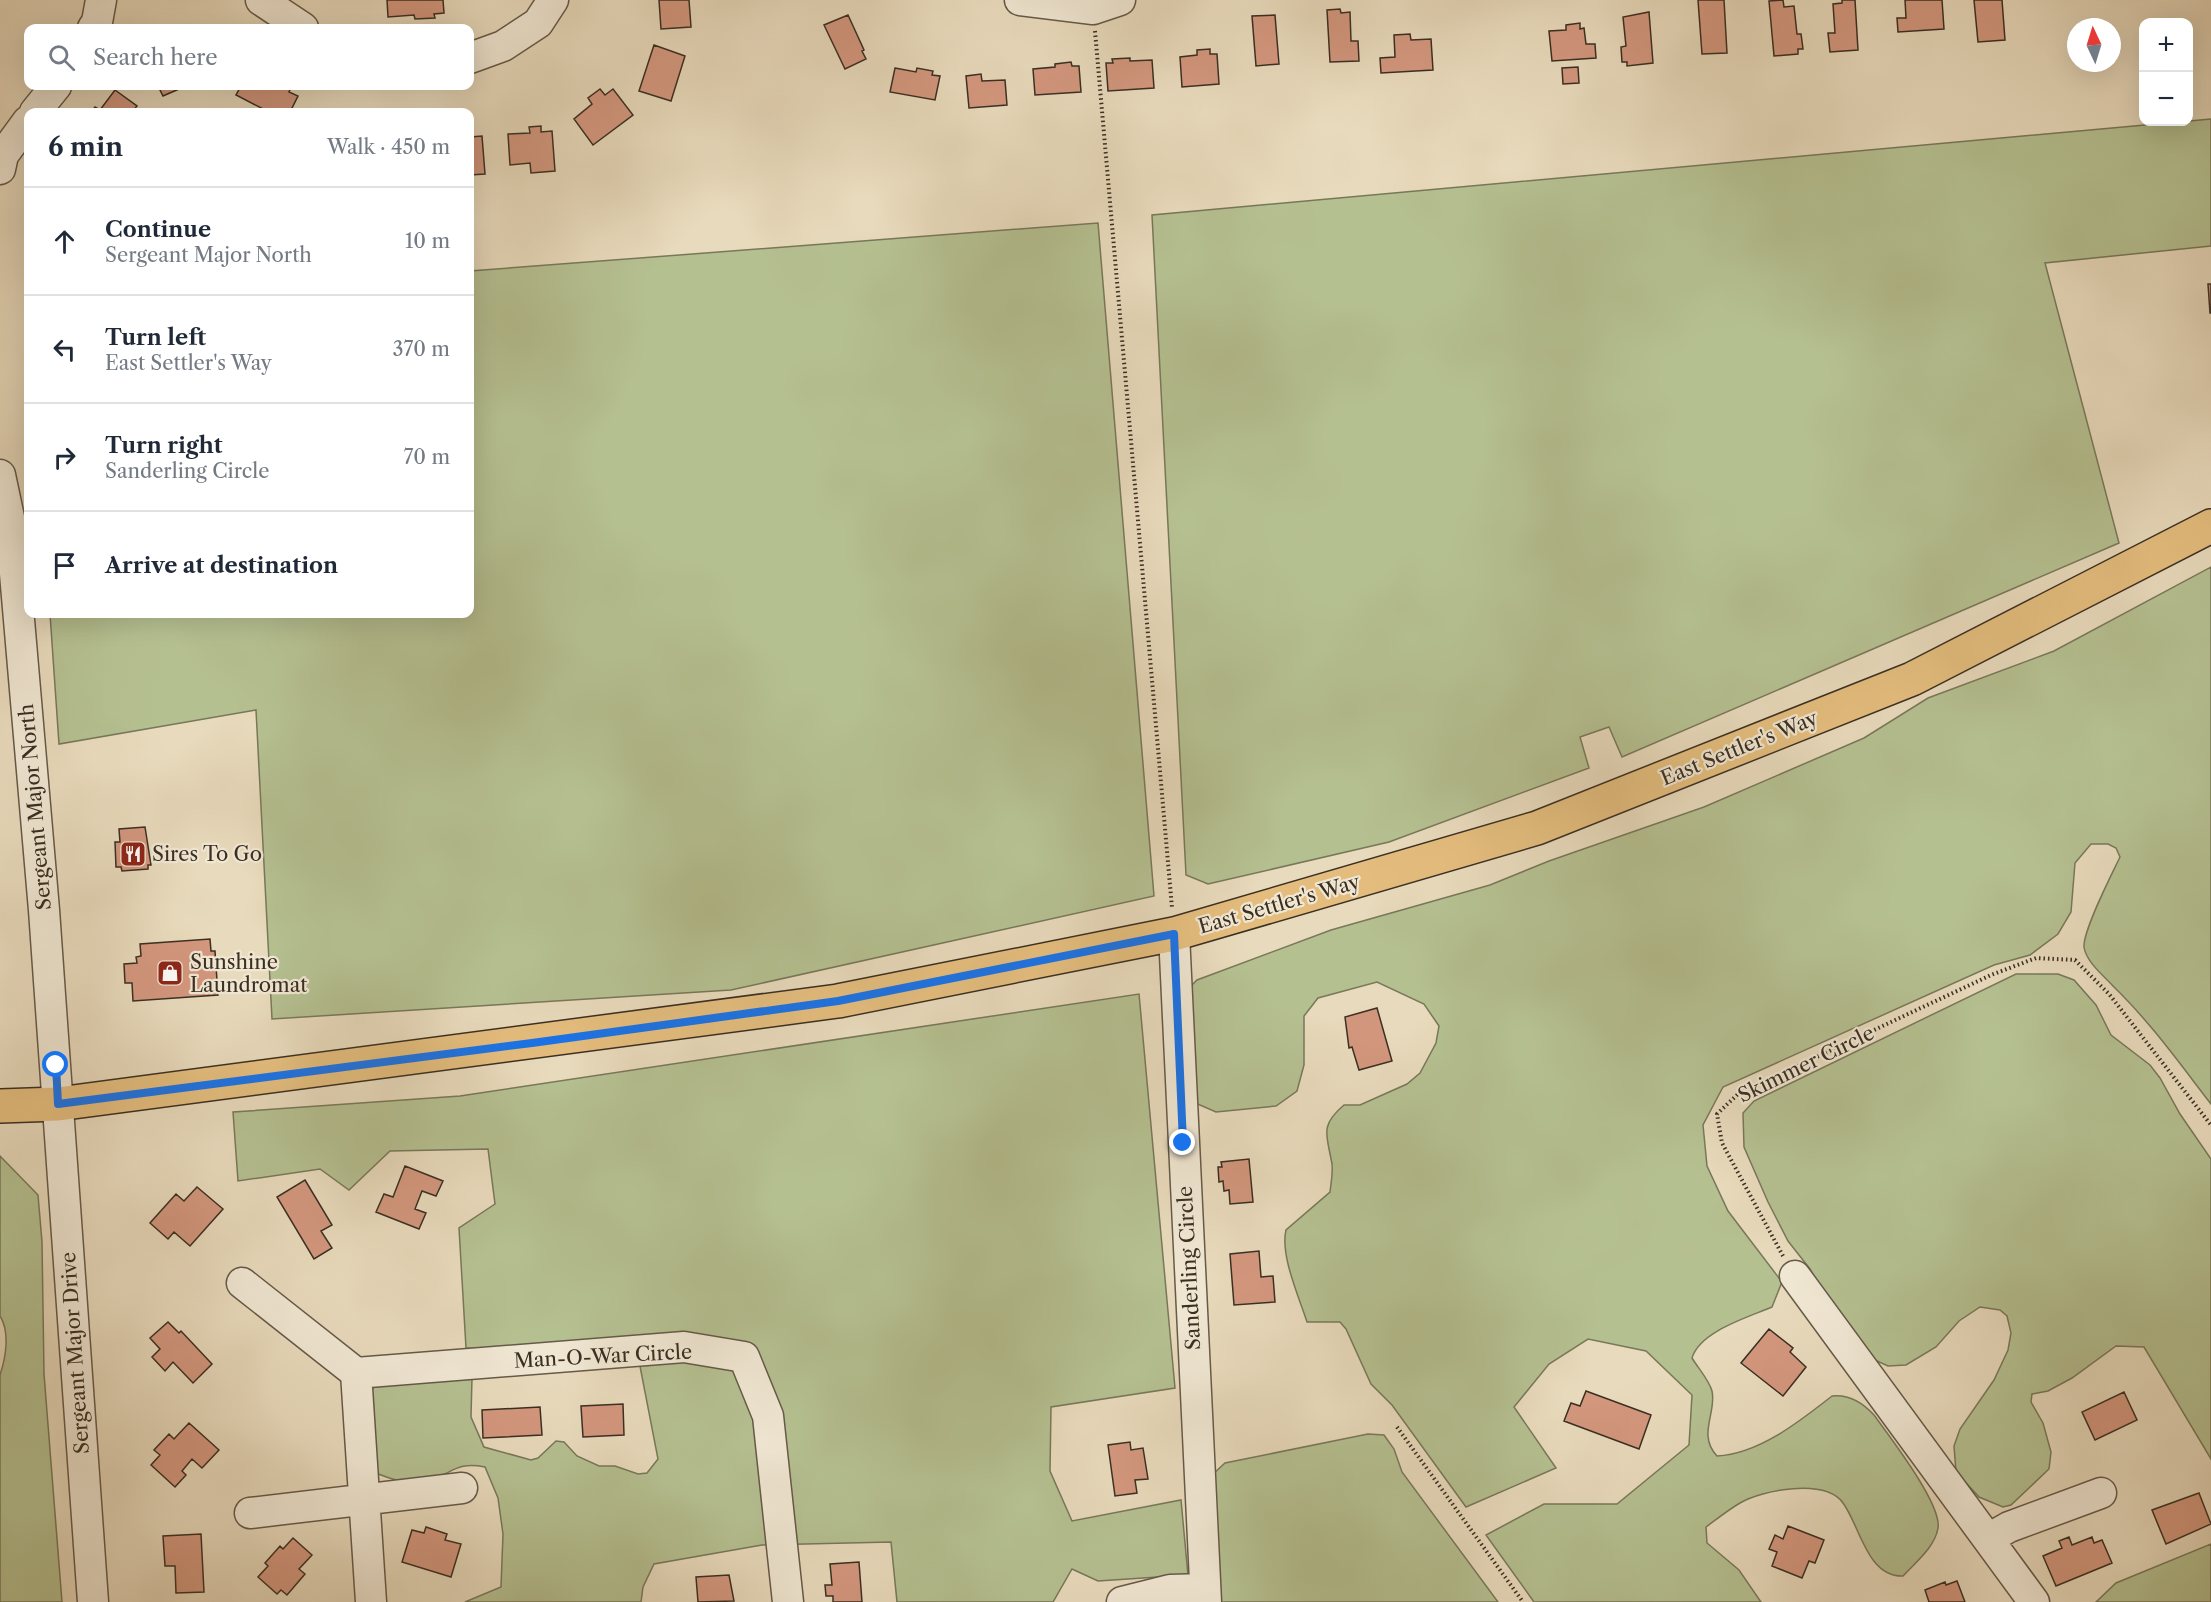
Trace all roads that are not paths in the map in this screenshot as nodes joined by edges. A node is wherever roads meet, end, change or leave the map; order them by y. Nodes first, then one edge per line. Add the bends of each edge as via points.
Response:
1 (101, 0) edge
2 (261, 0) edge
3 (553, 0) edge
4 (1020, 0) edge
5 (1107, 5) edge
6 (96, 24) edge
7 (297, 24) edge
8 (474, 57) edge
9 (53, 90) edge
10 (38, 108) edge
11 (24, 126) edge
12 (0, 169) edge
13 (0, 475) edge
14 (2211, 526) edge
15 (7, 562) edge
16 (1174, 934) junction
17 (58, 1104) junction
18 (0, 1106) edge
19 (1795, 1276) road end
20 (242, 1283) dead end
21 (356, 1374) junction
22 (462, 1488) dead end
23 (2101, 1493) dead end
24 (365, 1498) junction
25 (250, 1513) dead end
26 (1988, 1539) junction
27 (1205, 1596) edge
28 (93, 1602) edge
29 (371, 1602) edge
30 (788, 1602) edge
31 (1122, 1602) edge
32 (2034, 1602) edge

1 - 6 street
2 - 7 street
3 - 8 street via 538,23 503,46
4 - 5 street
9 - 10 street
11 - 12 street via 3,155
13 - 15 street, Sergeant Major North via 12,527
14 - 16 main road, East Settler's Way via 1912,679 1537,828
15 - 17 street, Sergeant Major North
16 - 17 main road, East Settler's Way via 838,1001
16 - 27 street, Sanderling Circle
17 - 18 main road, East Settler's Way
17 - 28 street, Sergeant Major Drive
19 - 26 street
20 - 21 street
21 - 24 street
21 - 30 street, Man-O-War Circle via 684,1347 744,1358 768,1416
22 - 24 street
23 - 26 street via 2009,1527
24 - 25 street
24 - 29 street
26 - 32 street
27 - 31 street via 1170,1590

